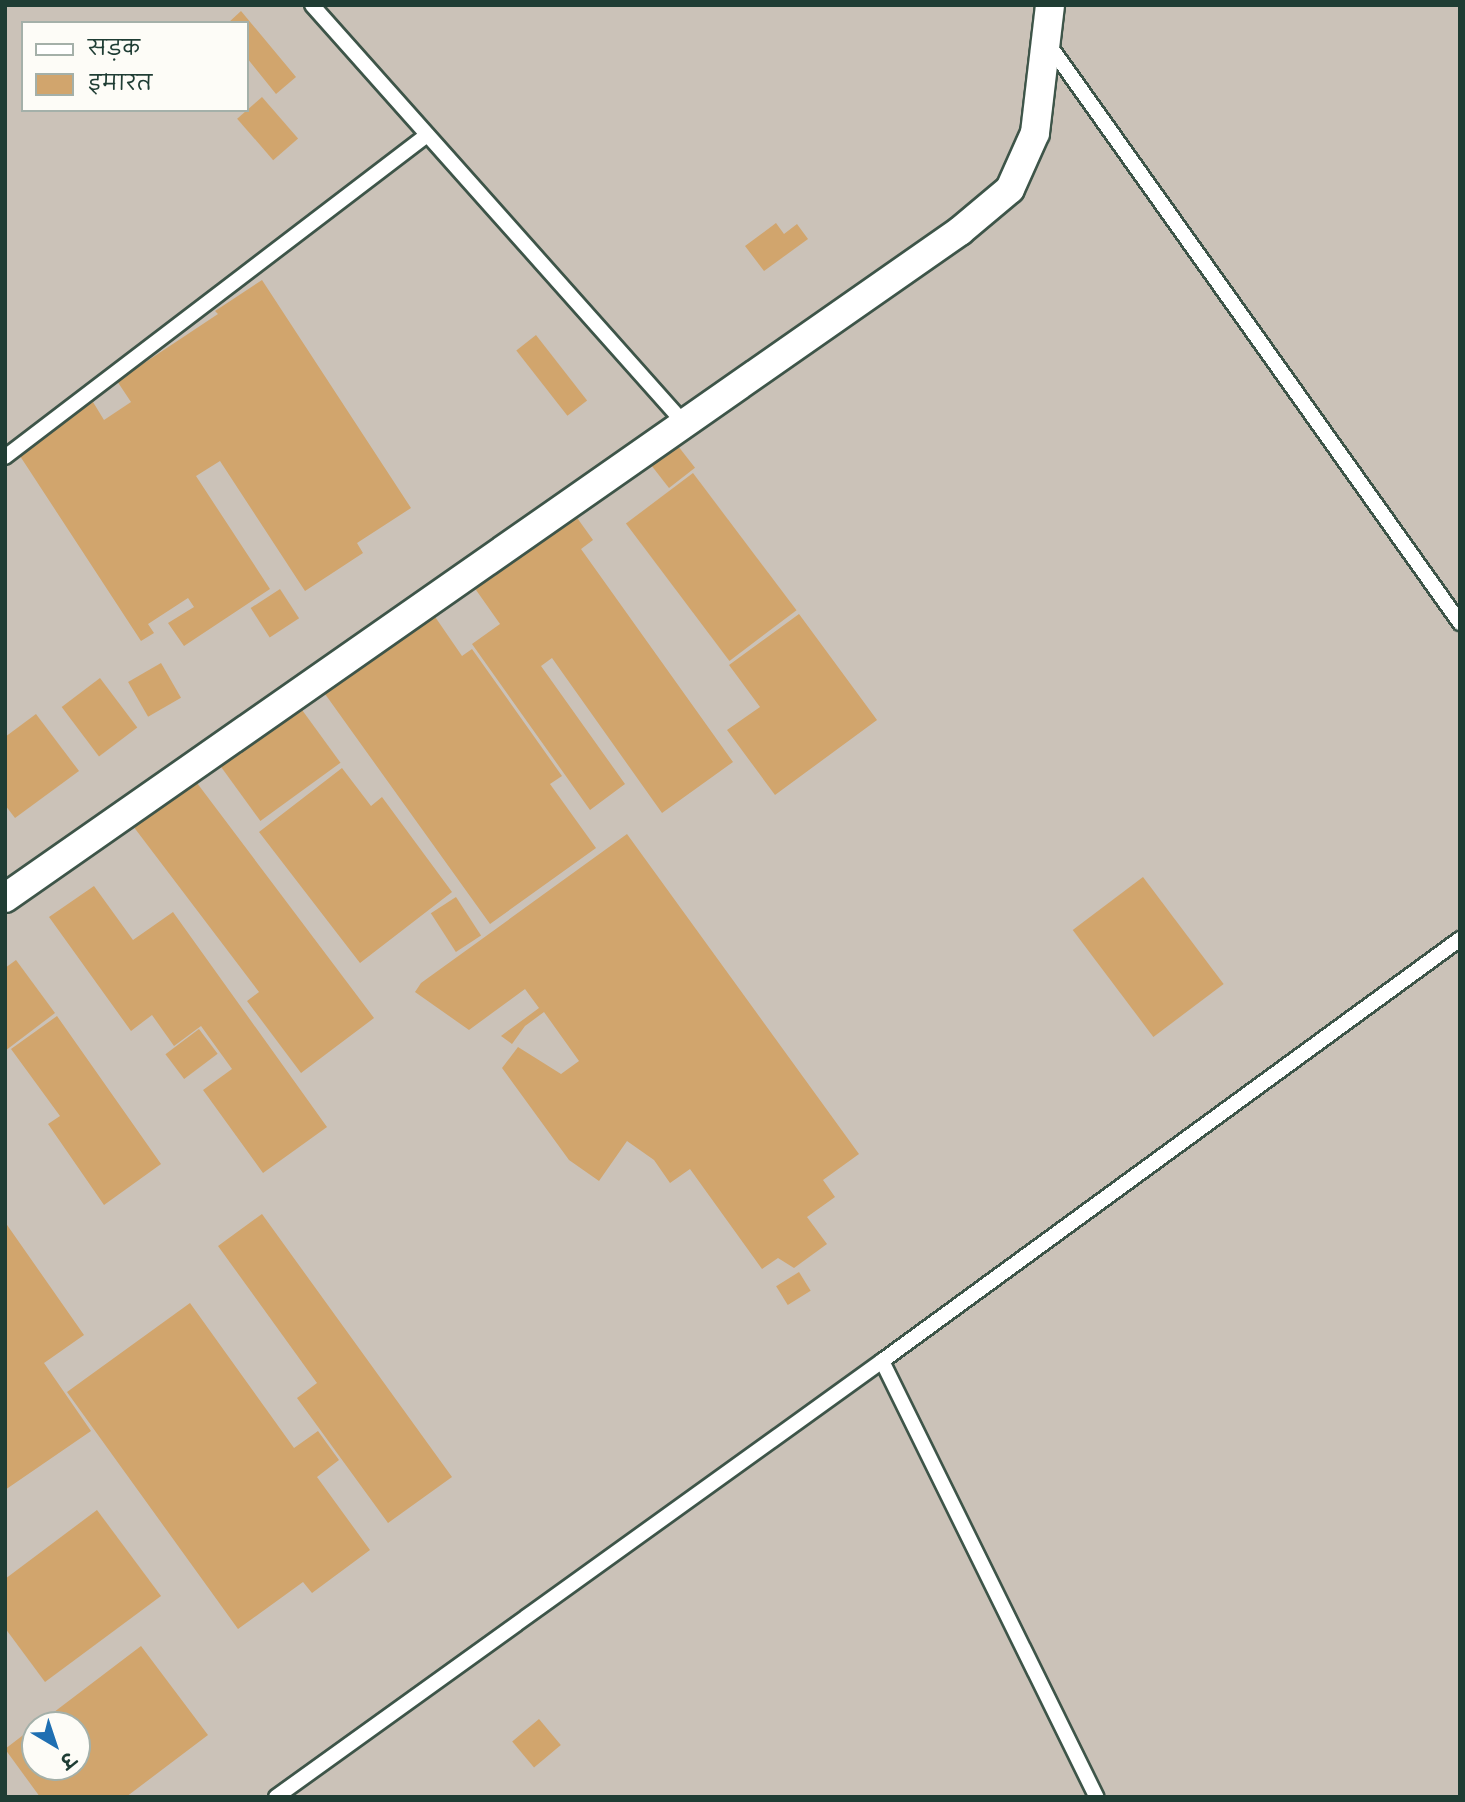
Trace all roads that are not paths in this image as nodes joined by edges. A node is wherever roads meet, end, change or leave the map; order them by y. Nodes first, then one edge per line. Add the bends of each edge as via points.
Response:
1 (312, 5) edge
2 (1050, 5) edge
3 (1046, 42) junction
4 (428, 135) junction
5 (684, 423) junction
6 (5, 457) edge
7 (1460, 623) edge
8 (5, 898) edge
9 (1460, 939) edge
10 (882, 1361) junction
11 (276, 1797) edge
12 (1097, 1797) edge

1 - 4 lane
2 - 3 street
3 - 5 street via 1035,133 1010,189 960,232
3 - 7 lane
4 - 5 lane
4 - 6 lane
5 - 8 street
9 - 10 lane
10 - 11 lane
10 - 12 lane

